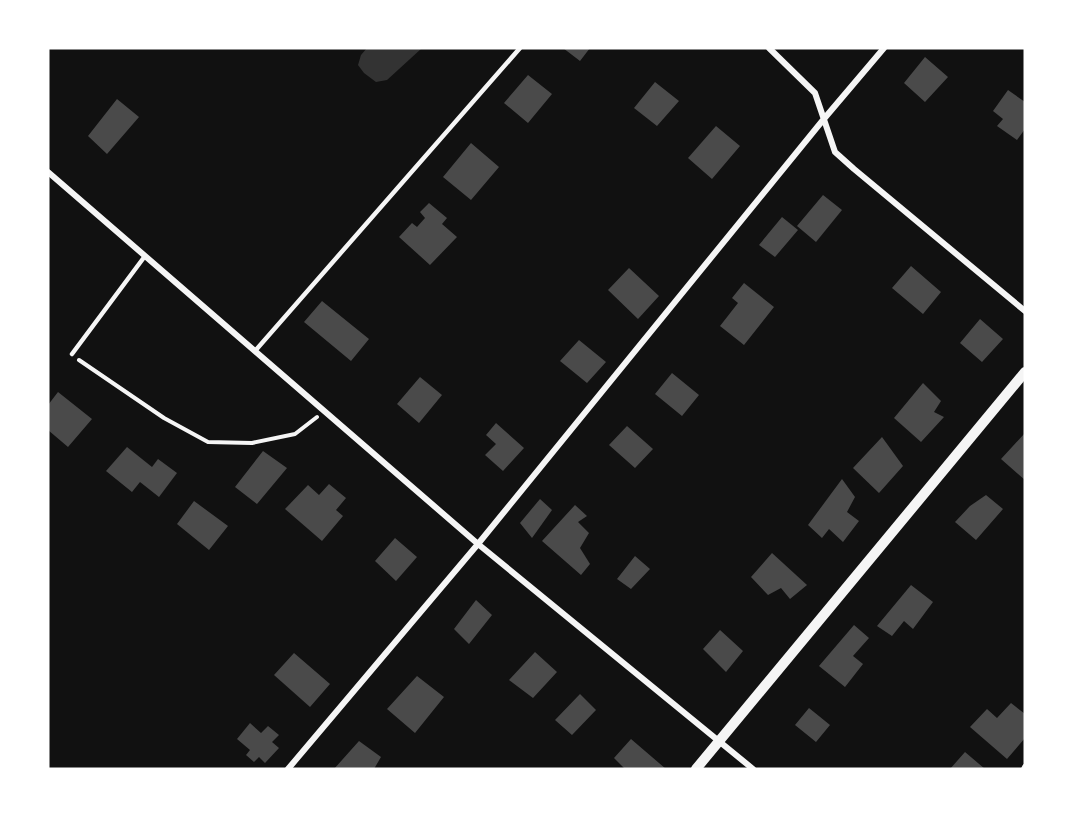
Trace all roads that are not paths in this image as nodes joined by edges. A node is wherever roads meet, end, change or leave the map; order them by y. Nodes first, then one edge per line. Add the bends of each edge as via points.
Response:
1 (520, 48) edge
2 (770, 48) edge
3 (884, 48) edge
4 (823, 120) junction
5 (48, 172) edge
6 (145, 256) junction
7 (1025, 310) edge
8 (255, 351) junction
9 (72, 354) road end
10 (1025, 372) edge
11 (478, 544) junction
12 (719, 742) junction
13 (288, 769) edge
14 (696, 769) edge
15 (753, 769) edge

1 - 8 lane
2 - 4 street via 815,93
3 - 4 street
4 - 7 street via 835,152
4 - 11 street
5 - 6 street
6 - 8 street
6 - 9 lane
8 - 11 street
10 - 12 street
11 - 12 street
11 - 13 street
12 - 14 street
12 - 15 street

